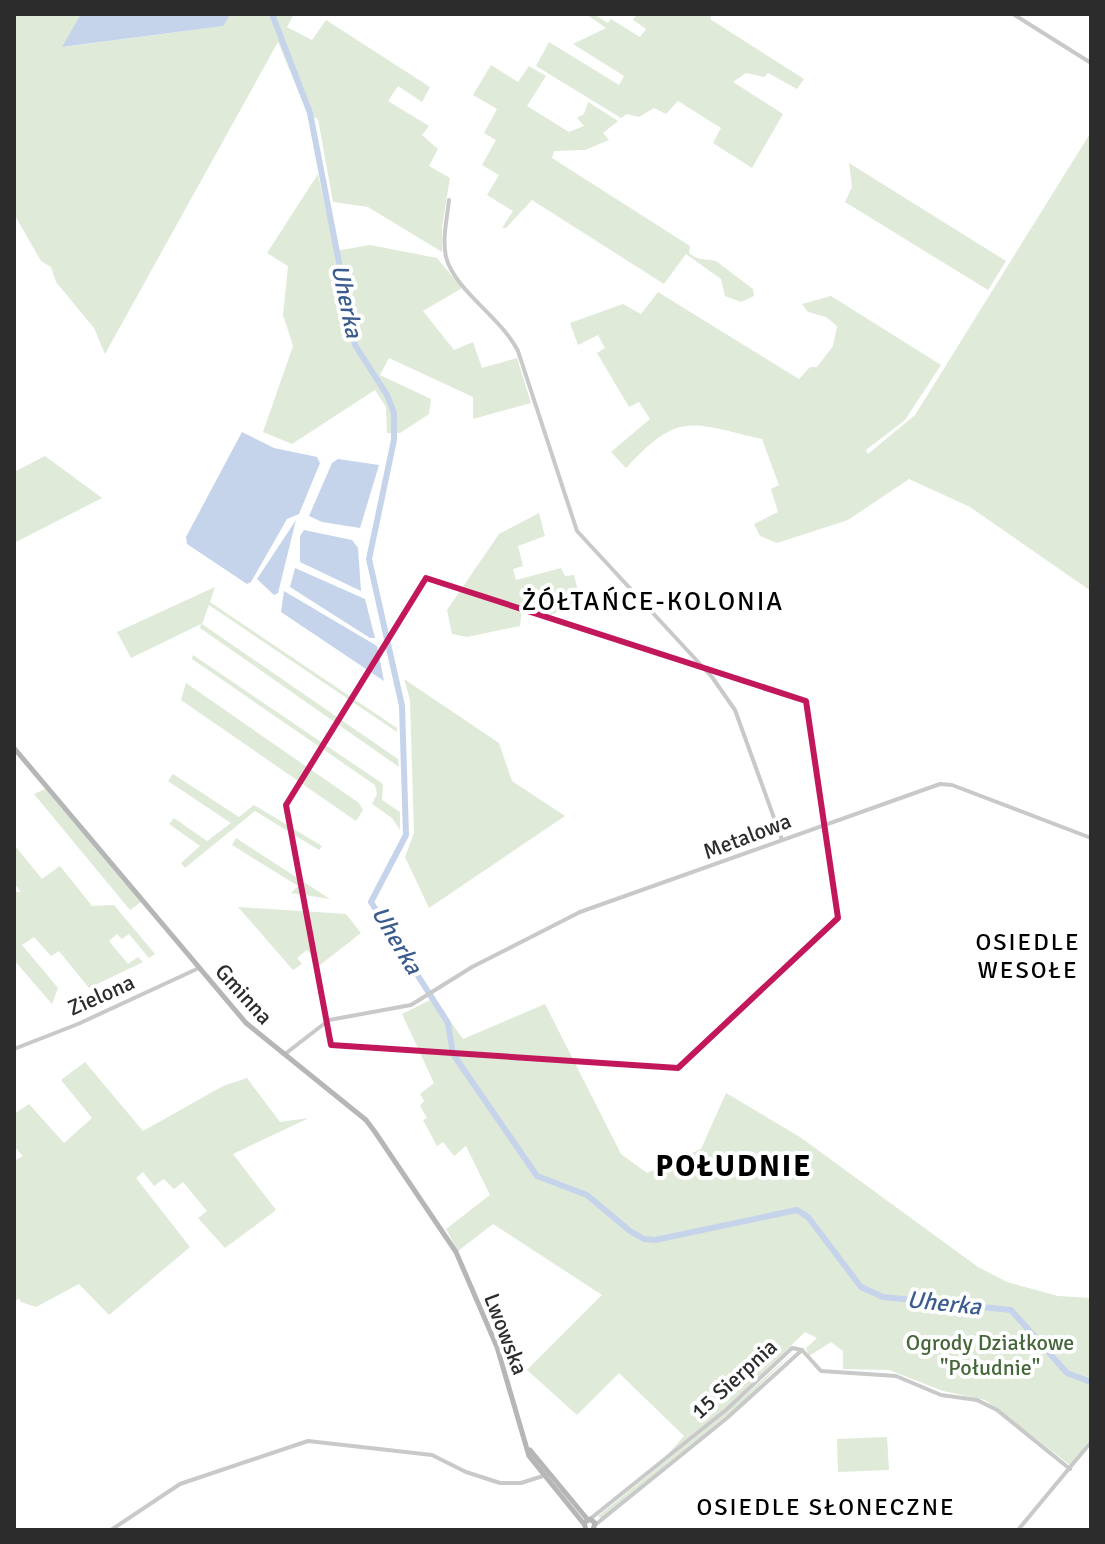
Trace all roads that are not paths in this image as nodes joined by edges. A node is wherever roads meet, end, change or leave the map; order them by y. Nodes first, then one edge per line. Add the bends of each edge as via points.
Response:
1 (1013, 14) edge
2 (1091, 63) edge
3 (449, 200) dead end
4 (14, 748) edge
5 (780, 832) junction
6 (793, 836) junction
7 (1091, 838) edge
8 (199, 968) junction
9 (14, 1049) edge
10 (283, 1055) junction
11 (456, 1252) joint
12 (802, 1350) junction
13 (521, 1428) junction
14 (1091, 1442) edge
15 (535, 1465) junction
16 (1070, 1469) junction
17 (541, 1476) junction
18 (589, 1525) edge
19 (111, 1530) edge
20 (1018, 1530) edge

1 - 2 street
3 - 5 street via 444,243 450,267 511,336 577,531 718,683 735,710
4 - 8 main road, Gminna
5 - 6 street, Metalowa
5 - 6 street
5 - 10 street, Metalowa via 773,843 570,916 402,1009 336,1017
6 - 7 street, Metalowa via 945,783
8 - 9 street, Zielona
8 - 10 main road, Gminna via 246,1023
10 - 11 main road, Gminna via 366,1120
11 - 13 main road, Lwowska via 497,1347
12 - 16 street via 819,1370 896,1376 941,1395 977,1400
12 - 18 street, 15 Sierpnia via 727,1418
12 - 18 street, 15 Sierpnia via 792,1348
13 - 15 main road, Lwowska
13 - 17 main road, Lwowska
14 - 16 street
15 - 17 main road, Lwowska
15 - 17 street, Lwowska
16 - 20 street
17 - 18 main road, Lwowska
17 - 18 main road, Lwowska
17 - 19 street via 491,1481 432,1455 308,1441 180,1484

